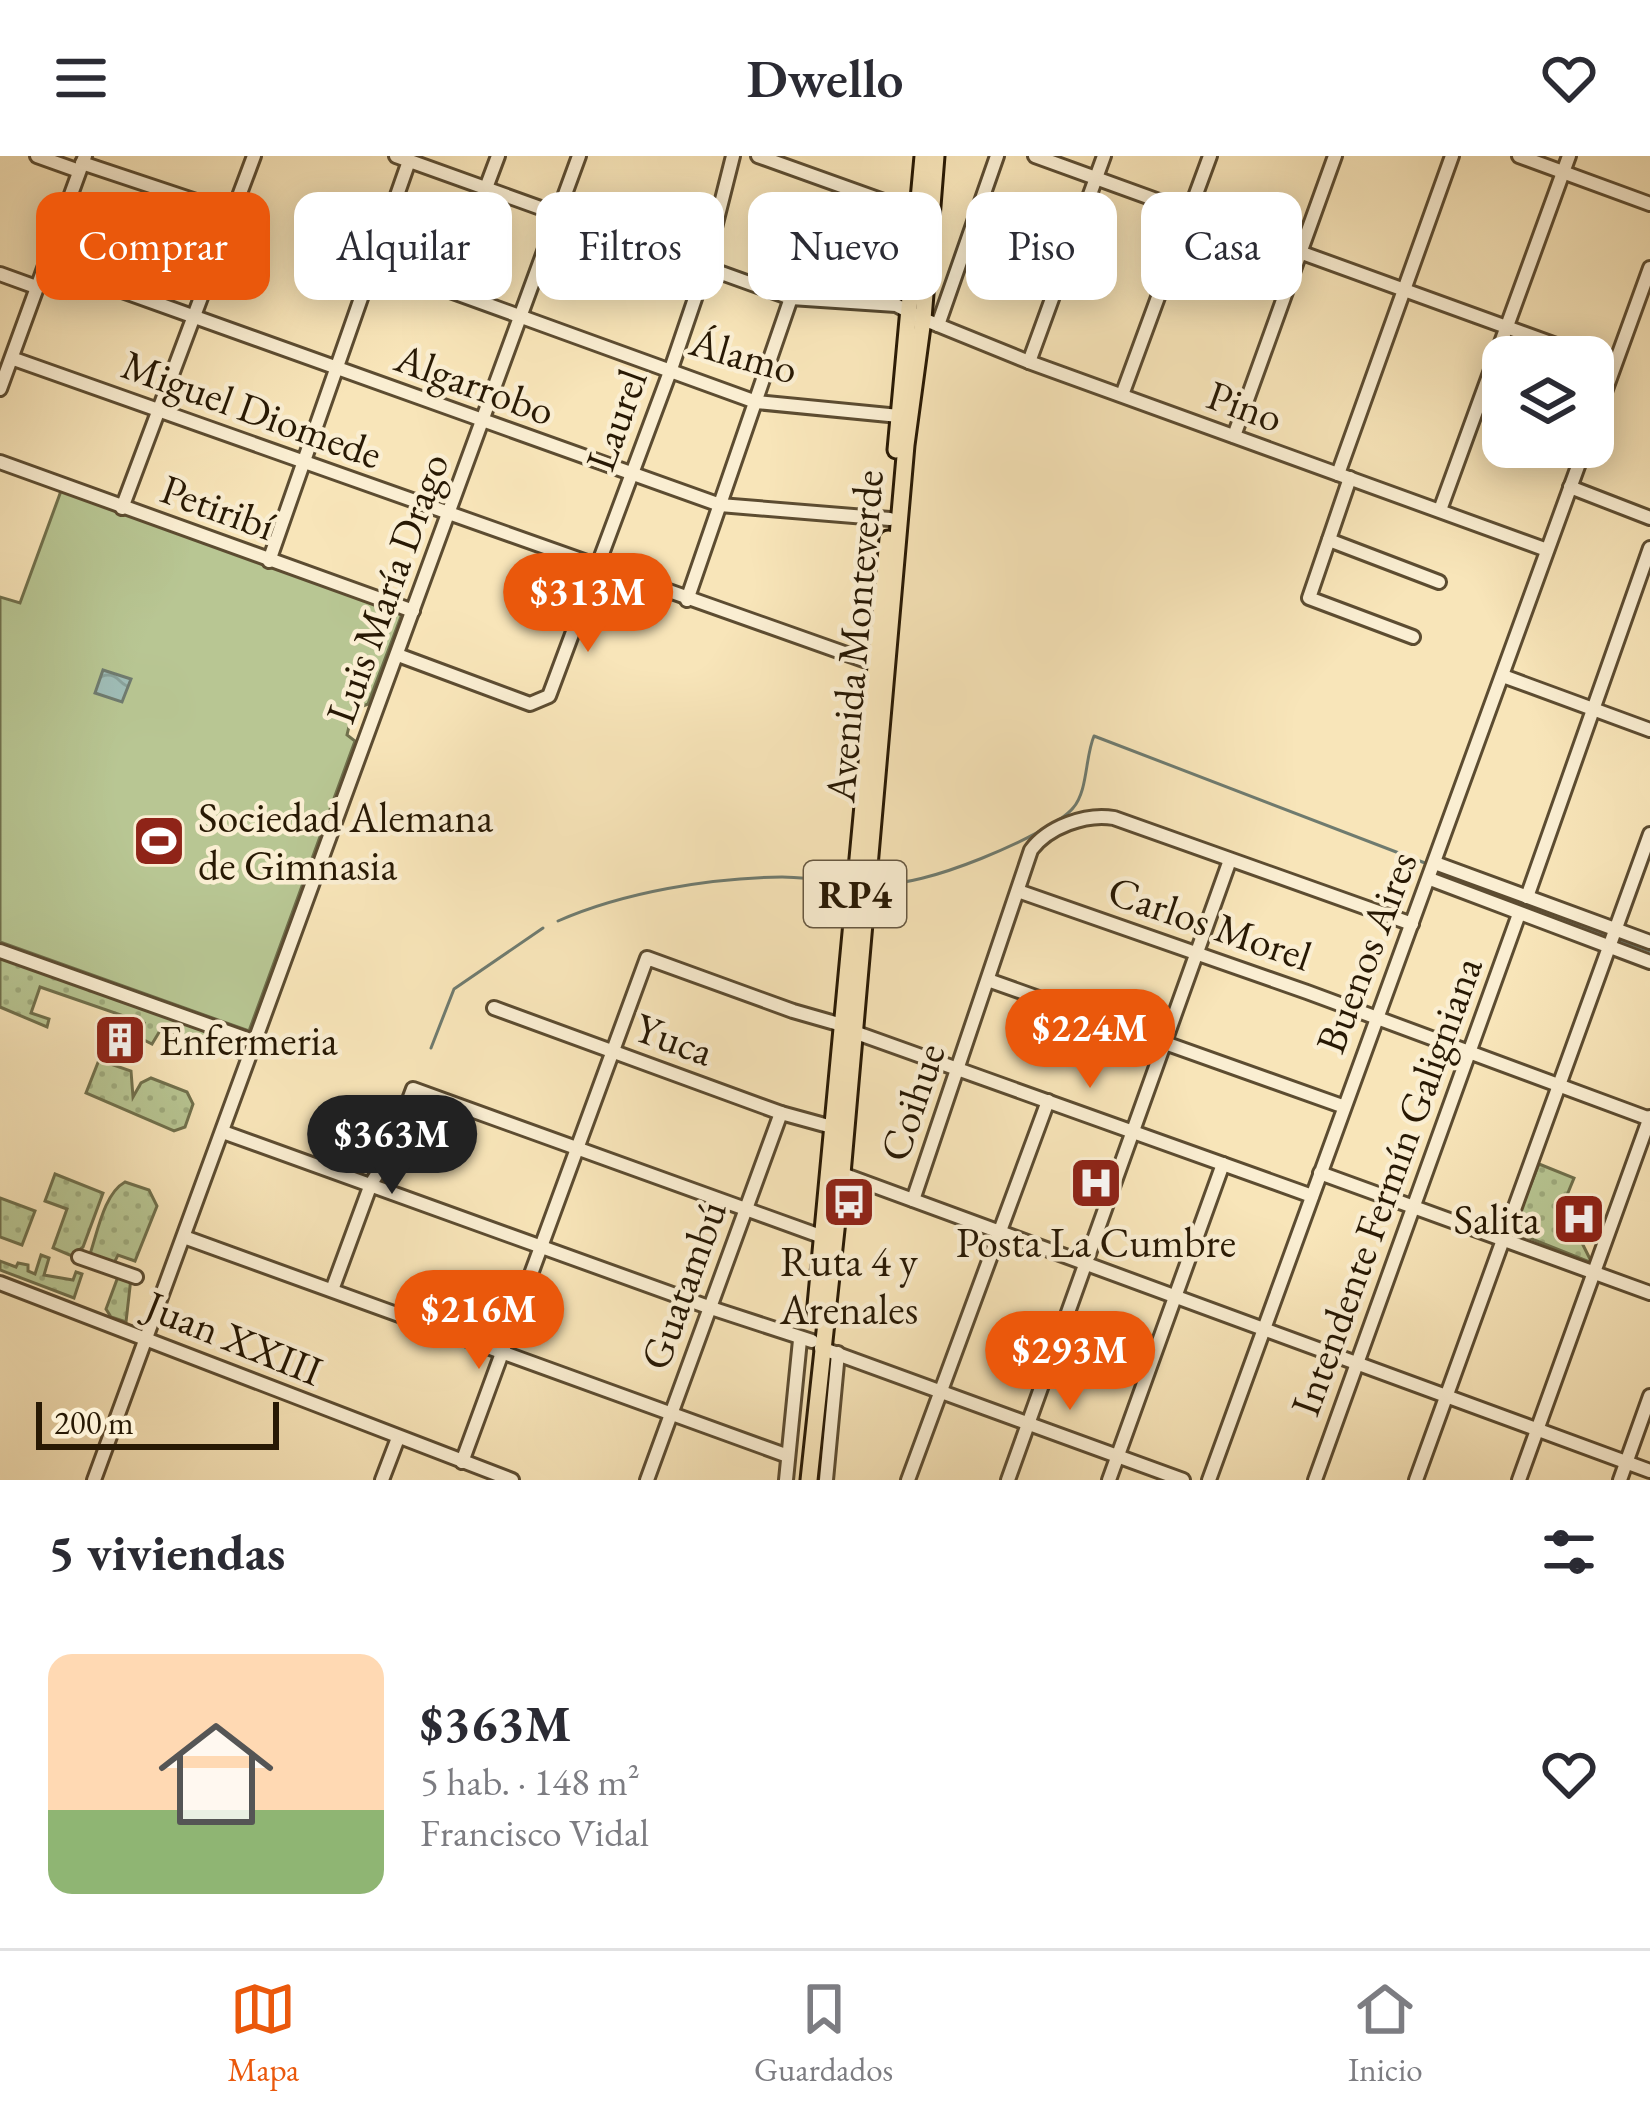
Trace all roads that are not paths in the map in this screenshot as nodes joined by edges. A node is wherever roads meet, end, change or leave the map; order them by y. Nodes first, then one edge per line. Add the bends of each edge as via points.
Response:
1 (37, 156) edge
2 (254, 156) edge
3 (498, 156) edge
4 (579, 156) edge
5 (733, 156) edge
6 (758, 156) edge
7 (923, 156) edge
8 (937, 156) edge
9 (997, 156) edge
10 (1035, 156) edge
11 (1104, 156) edge
12 (1210, 156) edge
13 (1336, 156) edge
14 (1453, 156) edge
15 (1520, 156) edge
16 (1570, 156) edge
17 (411, 159) edge
18 (82, 163) edge
19 (1564, 172) junction
20 (1096, 177) junction
21 (486, 188) junction
22 (72, 192) edge
23 (169, 192) edge
24 (240, 192) edge
25 (399, 192) edge
26 (566, 192) edge
27 (724, 192) edge
28 (858, 192) edge
29 (919, 192) edge
30 (1196, 192) edge
31 (1141, 194) edge
32 (1650, 204) edge
33 (536, 206) edge
34 (1302, 249) edge
35 (1302, 252) edge
36 (1650, 268) edge
37 (536, 271) edge
38 (0, 274) edge
39 (36, 287) joint
40 (1404, 290) junction
41 (147, 300) edge
42 (198, 300) edge
43 (361, 300) edge
44 (477, 300) edge
45 (693, 300) edge
46 (790, 300) edge
47 (821, 300) edge
48 (909, 300) edge
49 (1157, 300) edge
50 (1284, 300) edge
51 (1644, 306) edge
52 (908, 309) junction
53 (519, 315) junction
54 (192, 316) junction
55 (930, 322) junction
56 (1508, 326) junction
57 (1534, 336) edge
58 (14, 359) junction
59 (1029, 362) junction
60 (1614, 367) edge
61 (338, 368) junction
62 (671, 368) junction
63 (0, 389) edge
64 (1122, 395) junction
65 (756, 403) junction
66 (158, 411) junction
67 (898, 416) junction
68 (482, 422) junction
69 (1234, 436) junction
70 (0, 462) edge
71 (303, 464) junction
72 (1577, 468) edge
73 (631, 476) junction
74 (1344, 476) junction
75 (1570, 487) junction
76 (720, 505) junction
77 (122, 508) junction
78 (1440, 510) junction
79 (449, 514) junction
80 (1650, 518) edge
81 (890, 519) junction
82 (1329, 540) junction
83 (1650, 548) edge
84 (1547, 550) junction
85 (269, 561) junction
86 (597, 568) junction
87 (1439, 582) dead end
88 (687, 600) junction
89 (413, 611) junction
90 (1413, 637) dead end
91 (398, 655) junction
92 (875, 664) junction
93 (1503, 676) junction
94 (1593, 709) junction
95 (1650, 730) edge
96 (1650, 834) edge
97 (1230, 860) junction
98 (1435, 863) junction
99 (1430, 879) junction
100 (1018, 891) junction
101 (1527, 897) junction
102 (1519, 914) junction
103 (1412, 924) junction
104 (1615, 929) junction
105 (1650, 942) edge
106 (1610, 947) junction
107 (0, 951) edge
108 (1200, 953) junction
109 (1650, 962) edge
110 (988, 980) junction
111 (494, 1008) dead end
112 (1376, 1018) junction
113 (848, 1029) junction
114 (256, 1042) junction
115 (1162, 1044) junction
116 (613, 1051) junction
117 (1470, 1052) junction
118 (960, 1069) junction
119 (1559, 1084) junction
120 (1048, 1101) junction
121 (1342, 1106) junction
122 (781, 1113) junction
123 (1650, 1118) edge
124 (832, 1127) junction
125 (223, 1132) junction
126 (1134, 1132) junction
127 (577, 1150) junction
128 (1223, 1165) junction
129 (1320, 1173) junction
130 (842, 1174) junction
131 (371, 1184) junction
132 (1312, 1196) junction
133 (913, 1200) junction
134 (1413, 1205) junction
135 (745, 1209) junction
136 (997, 1232) junction
137 (184, 1237) junction
138 (823, 1237) junction
139 (1504, 1239) junction
140 (542, 1245) junction
141 (79, 1258) dead end
142 (1085, 1264) junction
143 (1594, 1271) junction
144 (136, 1277) dead end
145 (0, 1283) edge
146 (332, 1290) junction
147 (1650, 1293) edge
148 (1174, 1297) junction
149 (710, 1308) junction
150 (1265, 1330) junction
151 (145, 1340) junction
152 (818, 1345) junction
153 (501, 1354) junction
154 (1357, 1365) junction
155 (940, 1391) junction
156 (1650, 1396) edge
157 (1445, 1397) junction
158 (671, 1415) junction
159 (1028, 1423) junction
160 (1537, 1430) junction
161 (398, 1438) junction
162 (788, 1456) junction
163 (1118, 1456) junction
164 (462, 1462) junction
165 (1626, 1462) junction
166 (1650, 1471) edge
167 (94, 1480) edge
168 (382, 1480) edge
169 (512, 1480) edge
170 (647, 1480) edge
171 (798, 1480) edge
172 (826, 1480) edge
173 (908, 1480) edge
174 (1008, 1480) edge
175 (1109, 1480) edge
176 (1184, 1480) edge
177 (1209, 1480) edge
178 (1315, 1480) edge
179 (1416, 1480) edge
180 (1519, 1480) edge
181 (1620, 1480) edge

1 - 18 street
2 - 24 street
3 - 21 street
4 - 26 street, Luis María Drago
5 - 27 street, Laurel
6 - 28 street
7 - 29 main road, Avenida Monteverde / RP4
8 - 55 main road, Avenida Monteverde / RP4
9 - 55 street
10 - 20 street
11 - 20 street
12 - 30 street
13 - 34 street
14 - 40 street
15 - 19 street
16 - 19 street
17 - 21 street
17 - 25 street
18 - 22 street
18 - 23 street
19 - 32 street
19 - 56 street
20 - 31 street
20 - 59 street
21 - 33 street
35 - 40 street
36 - 51 street
37 - 53 street, Luis María Drago
38 - 39 street
39 - 58 street
40 - 56 street
40 - 74 street
41 - 54 street, Algarrobo
42 - 54 street
43 - 61 street
44 - 53 street, Álamo
45 - 62 street, Laurel
46 - 65 street
47 - 52 street
48 - 52 main road, Avenida Monteverde / RP4
49 - 64 street
50 - 69 street
51 - 60 street
52 - 55 street, Pino
52 - 67 main road, Avenida Monteverde / RP4
53 - 62 street, Álamo
53 - 68 street, Luis María Drago
54 - 61 street, Algarrobo
54 - 66 street
55 - 59 street, Pino
55 - 113 main road, Avenida Monteverde / RP4 via 906,445
56 - 57 street
56 - 78 street
58 - 63 street
58 - 66 street, Miguel Diomede
59 - 64 street, Pino
61 - 68 street, Algarrobo
61 - 71 street
62 - 65 street, Álamo
62 - 73 street, Laurel
64 - 69 street, Pino
65 - 67 street, Álamo
65 - 76 street
66 - 71 street, Miguel Diomede
66 - 77 street
67 - 81 main road, Avenida Monteverde / RP4
68 - 73 street, Algarrobo
68 - 79 street, Luis María Drago
69 - 74 street, Pino
70 - 77 street, Petiribí
71 - 79 street, Miguel Diomede
71 - 85 street
72 - 75 street, Buenos Aires
73 - 76 street, Algarrobo
73 - 86 street, Laurel
74 - 78 street, Pino
74 - 82 street
75 - 80 street
75 - 84 street, Buenos Aires
76 - 81 street, Algarrobo
76 - 88 street
77 - 85 street, Petiribí
78 - 84 street, Pino
79 - 86 street, Miguel Diomede
79 - 89 street, Luis María Drago
81 - 92 main road, Avenida Monteverde / RP4
82 - 87 street
82 - 90 street via 1309,598
83 - 94 street
84 - 93 street, Buenos Aires
85 - 89 street, Petiribí
86 - 88 street, Miguel Diomede
86 - 91 street, Laurel via 549,696 539,704
88 - 92 street, Miguel Diomede
89 - 91 street, Luis María Drago
91 - 114 street, Luis María Drago
92 - 113 main road, Avenida Monteverde / RP4
93 - 94 street
93 - 98 street, Buenos Aires
94 - 95 street
94 - 101 street
96 - 104 street
97 - 100 street, Coihue via 1108,816 1055,830 1031,850
97 - 103 street
97 - 108 street
98 - 99 street, Buenos Aires
98 - 101 street
99 - 102 street
99 - 103 street, Buenos Aires
100 - 108 street, Carlos Morel
100 - 110 street, Coihue
101 - 104 street
102 - 106 street
102 - 117 street, Intendente Fermín Galigniana
103 - 112 street, Buenos Aires
104 - 105 street
104 - 106 street
106 - 109 street
106 - 119 street
107 - 114 street
108 - 112 street, Carlos Morel
108 - 115 street
110 - 115 street
110 - 118 street, Coihue
111 - 116 street, Yuca
112 - 117 street, Carlos Morel
112 - 121 street, Buenos Aires
113 - 116 street via 646,958
113 - 118 street
113 - 124 main road, Avenida Monteverde / RP4
113 - 130 main road, Avenida Monteverde / RP4
114 - 125 street, Luis María Drago
115 - 121 street
115 - 126 street
116 - 122 street, Yuca
116 - 127 street
117 - 119 street, Carlos Morel
117 - 134 street, Intendente Fermín Galigniana
118 - 120 street
118 - 133 street, Coihue
119 - 123 street, Carlos Morel
119 - 139 street
120 - 126 street
120 - 136 street
121 - 129 street, Buenos Aires
122 - 124 street, Yuca
122 - 135 street, Guatambú
123 - 143 street
124 - 138 main road, Avenida Monteverde / RP4
125 - 131 street
125 - 137 street, Luis María Drago
126 - 128 street
126 - 142 street
127 - 131 street via 413,1089
127 - 135 street
127 - 140 street
128 - 132 street
128 - 148 street
129 - 132 street, Buenos Aires
129 - 134 street
130 - 133 street
130 - 152 main road, Avenida Monteverde / RP4
131 - 140 street
131 - 146 street
132 - 150 street, Buenos Aires
133 - 136 street
134 - 139 street
134 - 154 street, Intendente Fermín Galigniana
135 - 138 street
135 - 149 street, Guatambú
136 - 142 street
136 - 155 street
137 - 146 street
137 - 151 street, Luis María Drago
138 - 152 main road, Avenida Monteverde / RP4
139 - 143 street
139 - 157 street
140 - 149 street
140 - 153 street
141 - 144 street
142 - 148 street
142 - 159 street
143 - 147 street
143 - 160 street
145 - 151 street, Juan XXIII
146 - 153 street
148 - 150 street
148 - 163 street
149 - 152 street
149 - 158 street, Guatambú
150 - 154 street
150 - 177 street, Buenos Aires
151 - 161 street, Juan XXIII
151 - 167 street, Luis María Drago
152 - 155 street
152 - 162 street
152 - 171 main road, Avenida Monteverde / RP4
152 - 172 street, Avenida Monteverde
153 - 158 street
153 - 164 street
154 - 157 street
154 - 178 street, Intendente Fermín Galigniana
155 - 159 street
155 - 173 street
156 - 165 street
157 - 160 street
157 - 179 street
158 - 162 street
158 - 170 street, Guatambú
159 - 163 street
159 - 174 street
160 - 165 street
160 - 180 street
161 - 164 street, Juan XXIII
161 - 168 street
162 - 171 street
163 - 175 street
163 - 176 street
164 - 169 street, Juan XXIII
165 - 166 street
165 - 181 street

